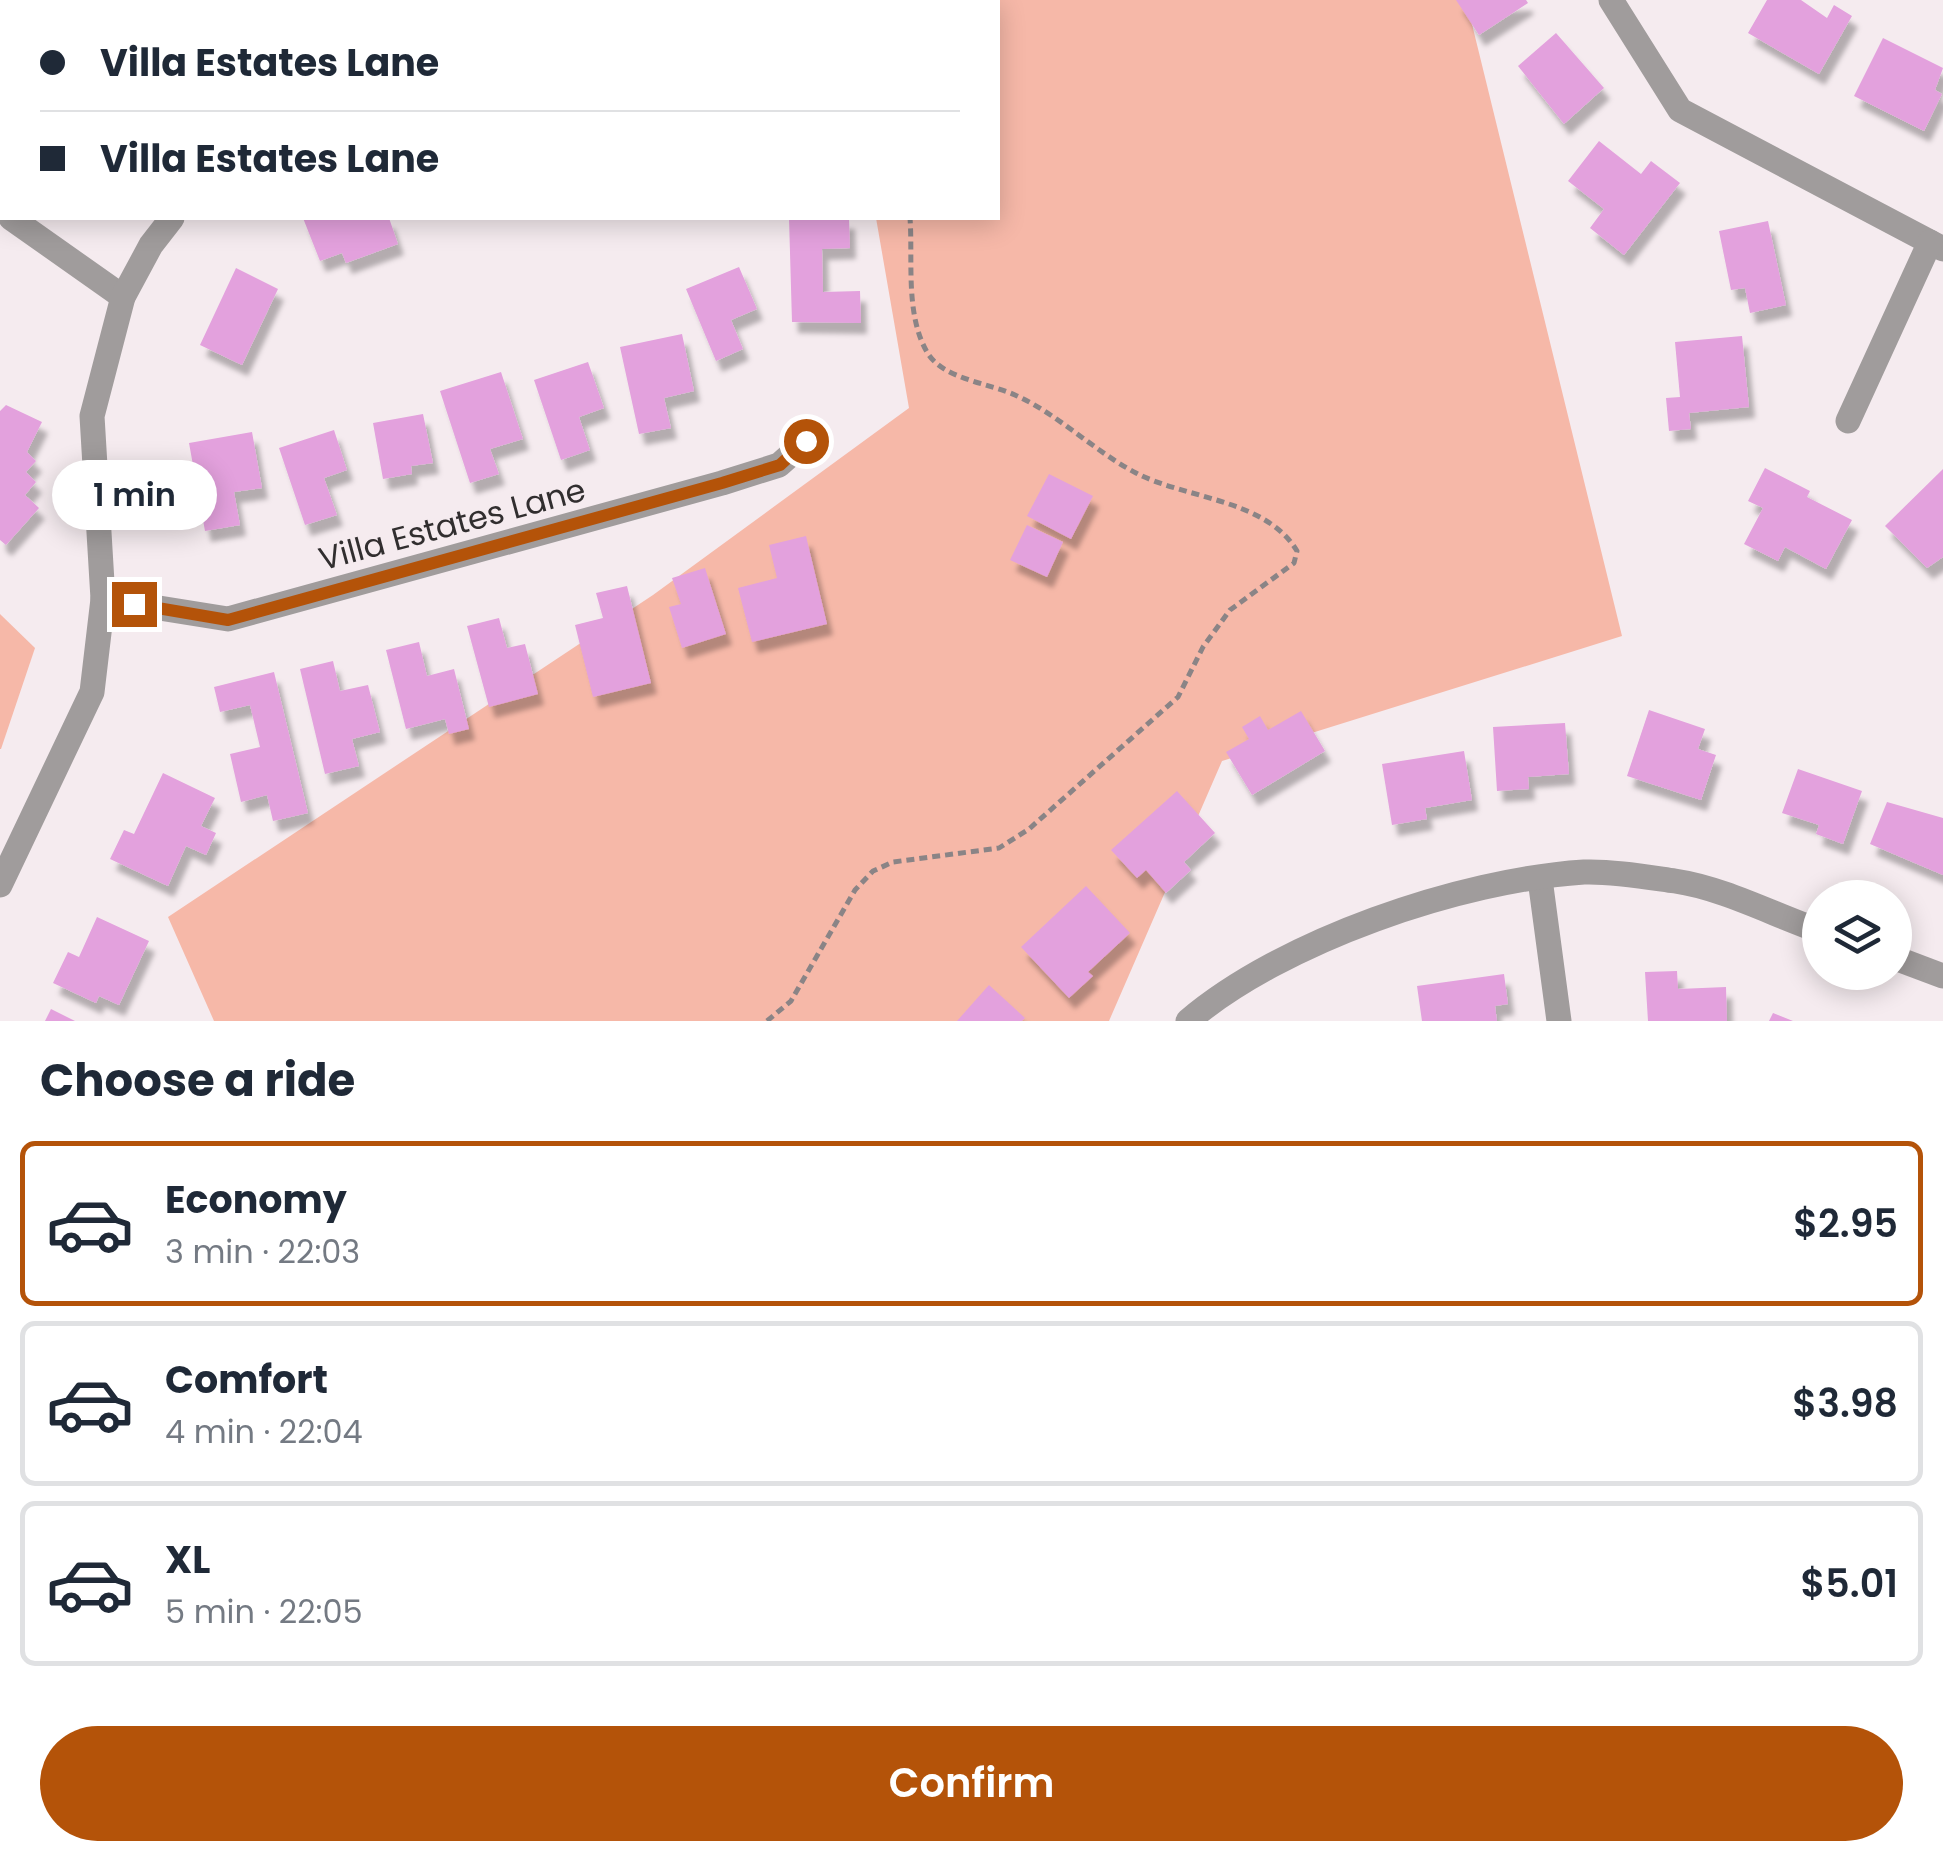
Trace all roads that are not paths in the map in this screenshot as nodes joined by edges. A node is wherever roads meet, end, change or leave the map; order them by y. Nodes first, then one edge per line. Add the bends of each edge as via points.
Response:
1 (1611, 0) edge
2 (15, 220) edge
3 (170, 220) edge
4 (1937, 245) edge
5 (123, 297) junction
6 (1848, 421) dead end
7 (806, 441) dead end
8 (103, 599) junction
9 (8, 850) edge
10 (1540, 878) junction
11 (0, 886) edge
12 (1802, 926) edge
13 (1912, 964) edge
14 (1943, 976) edge
15 (1188, 1021) edge
16 (1559, 1021) edge

1 - 4 street via 1680,110
2 - 5 street
3 - 5 street
4 - 6 street
5 - 8 street via 92,416
7 - 8 street, Villa Estates Lane via 780,465 722,483 228,620
8 - 9 street via 92,692
9 - 11 street
10 - 12 street via 1586,872 1680,882
10 - 15 street via 1401,911 1316,943 1214,999
10 - 16 street
13 - 14 street

